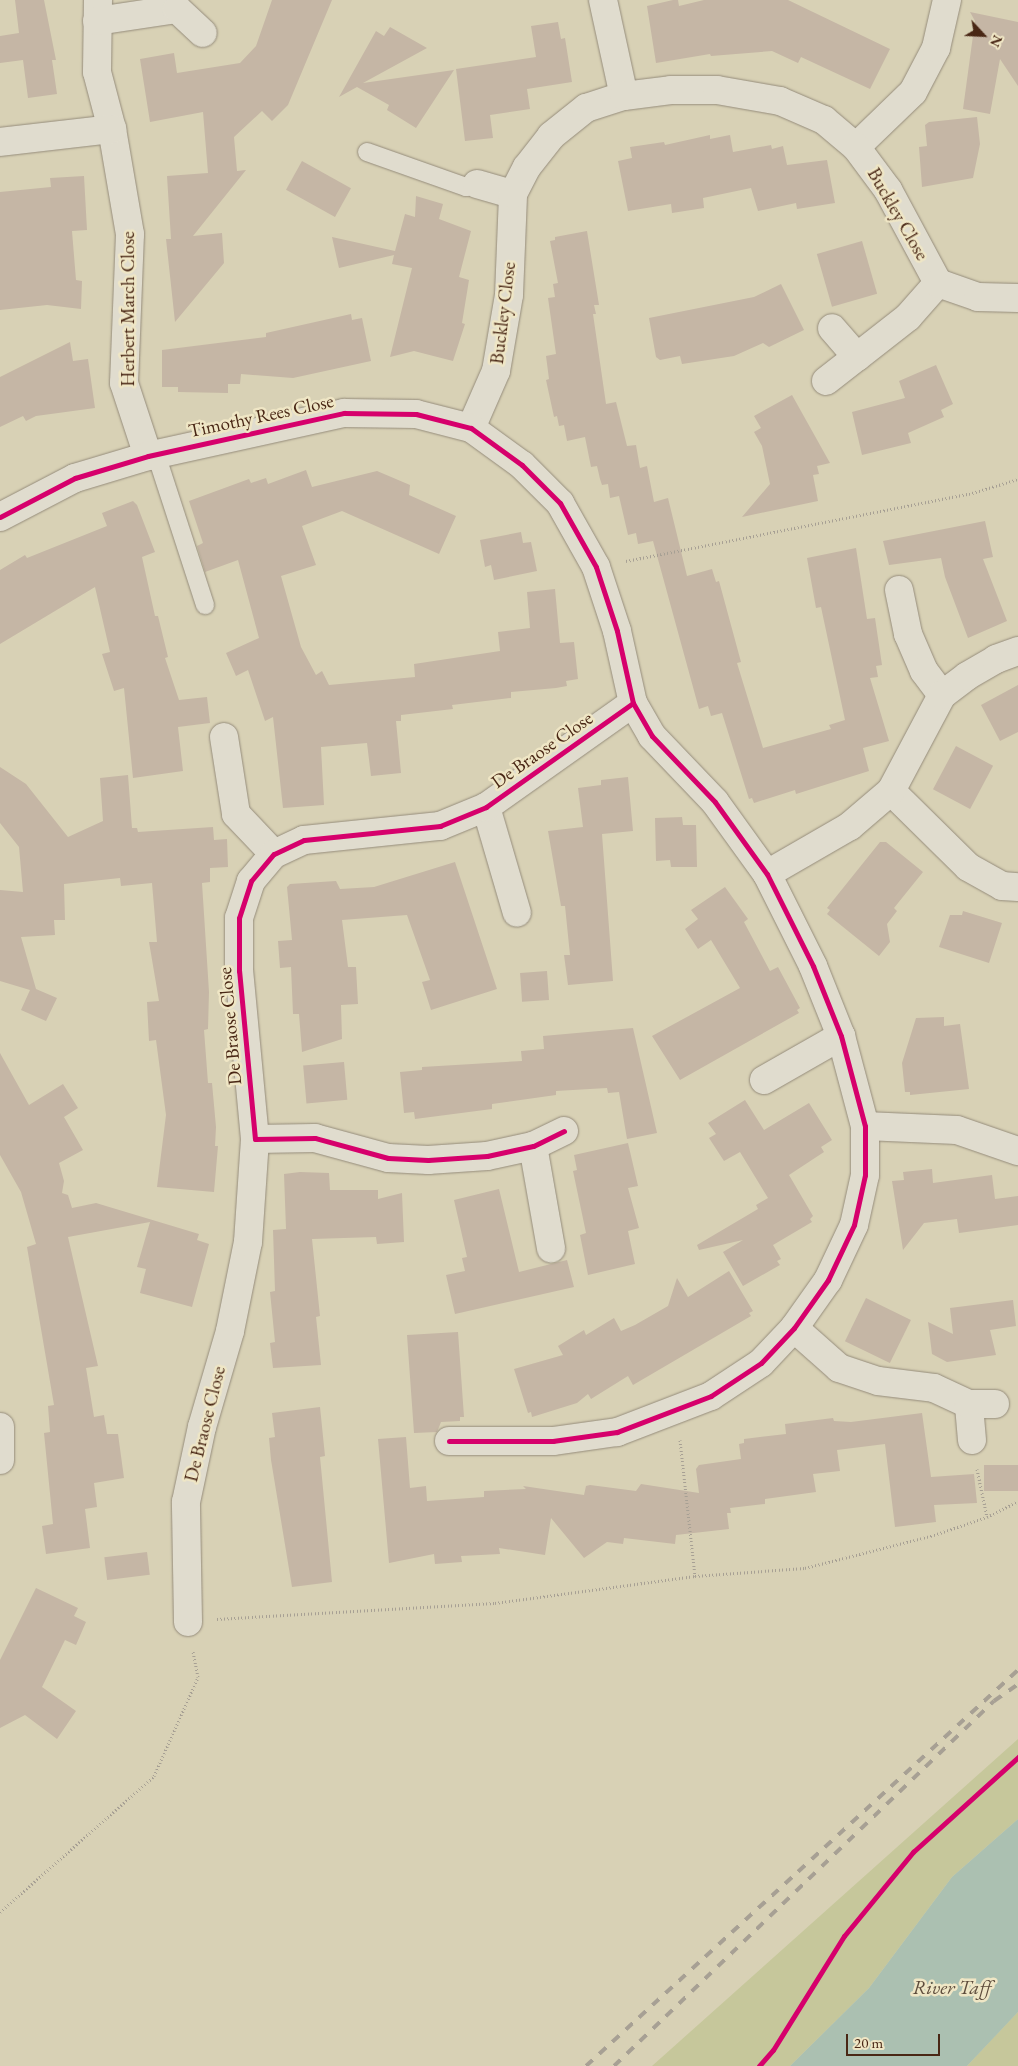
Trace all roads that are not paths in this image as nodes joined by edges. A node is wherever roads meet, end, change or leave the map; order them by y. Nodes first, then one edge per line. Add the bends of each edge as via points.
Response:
1 (602, 0) edge
2 (947, 0) edge
3 (178, 5) edge
4 (98, 10) edge
5 (203, 33) dead end
6 (624, 96) junction
7 (112, 129) junction
8 (0, 142) edge
9 (856, 147) junction
10 (367, 152) dead end
11 (477, 184) joint
12 (513, 194) junction
13 (938, 283) junction
14 (1018, 298) edge
15 (832, 328) dead end
16 (856, 357) junction
17 (826, 381) dead end
18 (471, 428) junction
19 (152, 455) junction
20 (0, 516) edge
21 (899, 590) dead end
22 (205, 605) dead end
23 (1018, 651) edge
24 (942, 696) junction
25 (633, 702) junction
26 (224, 737) dead end
27 (891, 791) junction
28 (486, 807) junction
29 (274, 854) junction
30 (767, 874) junction
31 (1018, 887) edge
32 (517, 913) dead end
33 (841, 1036) junction
34 (764, 1080) dead end
35 (865, 1126) junction
36 (564, 1131) dead end
37 (255, 1139) junction
38 (533, 1146) junction
39 (1018, 1151) edge
40 (551, 1248) dead end
41 (794, 1328) junction
42 (0, 1427) edge
43 (972, 1440) road end
44 (449, 1441) dead end
45 (0, 1460) edge
46 (188, 1622) road end

1 - 6 street
2 - 9 street, Buckley Close via 936,48 913,92
3 - 4 street, Herbert March Close
3 - 5 street, Herbert March Close
4 - 7 street, Herbert March Close via 97,72
6 - 9 street, Buckley Close via 671,90 717,90 780,100 824,120
6 - 12 street, Buckley Close via 586,108 551,136 527,168
7 - 8 street
7 - 19 street, Herbert March Close via 130,234 124,383
9 - 13 street, Buckley Close via 888,190
10 - 11 lane via 466,187
11 - 12 street
12 - 18 street, Buckley Close via 509,295 496,372
13 - 14 street via 978,297
13 - 16 street via 908,317
15 - 16 street
16 - 17 street
18 - 19 street, Timothy Rees Close via 416,414 344,413
18 - 25 street, Timothy Rees Close via 522,464 560,503 596,567 617,631
19 - 20 street, Timothy Rees Close via 75,478
19 - 22 lane
21 - 24 street via 908,634 924,671
23 - 24 street via 989,663
24 - 27 street
25 - 28 street, De Braose Close
25 - 30 street, Timothy Rees Close via 652,736 715,802
26 - 29 street via 236,814
27 - 30 street via 850,826
27 - 31 street via 968,867 1002,886
28 - 29 street, De Braose Close via 440,826 304,840
28 - 32 street, De Braose Close
29 - 37 street, De Braose Close via 251,881 239,918 239,970
30 - 33 street, Timothy Rees Close via 813,966
33 - 34 street
33 - 35 street, Timothy Rees Close
35 - 39 street via 957,1130
35 - 41 street, Timothy Rees Close via 865,1174 854,1225 828,1280
36 - 38 street
37 - 38 street via 315,1138 388,1158 428,1160 487,1156
37 - 46 street, De Braose Close via 248,1242 230,1330 202,1427 186,1502
38 - 40 street
41 - 43 street via 839,1368 878,1380 934,1388 982,1404
41 - 44 street, Timothy Rees Close via 761,1363 711,1396 617,1432 553,1441
42 - 45 street

